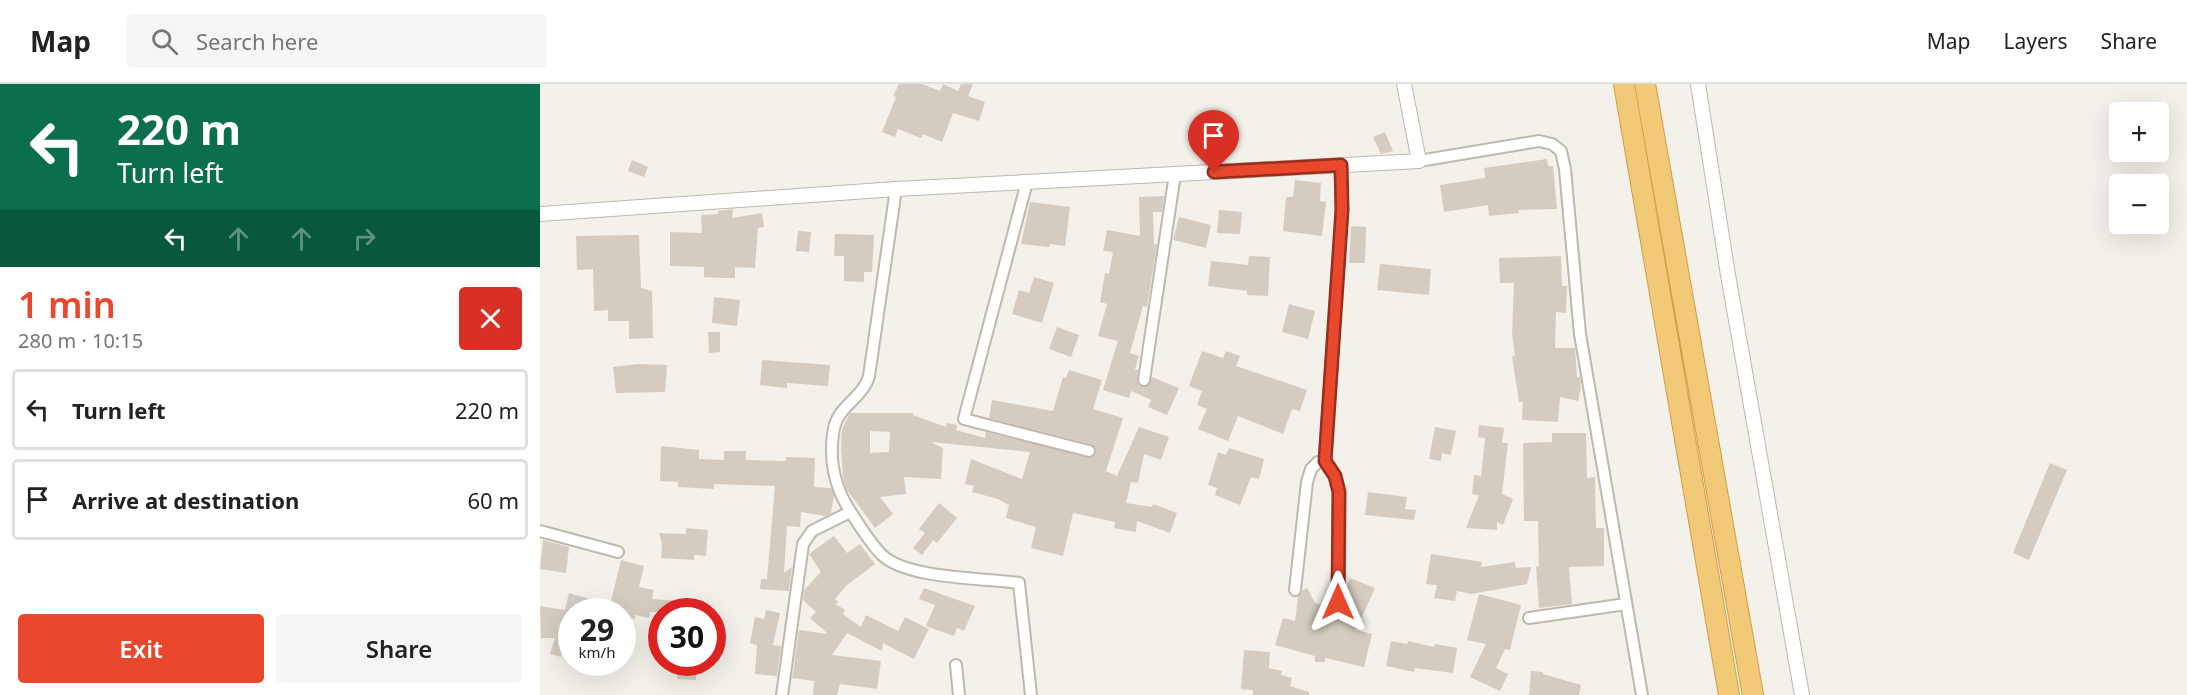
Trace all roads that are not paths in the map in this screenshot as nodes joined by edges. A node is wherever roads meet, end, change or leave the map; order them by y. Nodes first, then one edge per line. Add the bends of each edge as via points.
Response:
1 (1404, 84) edge
2 (1624, 84) edge
3 (1645, 84) edge
4 (1698, 84) edge
5 (1419, 161) junction
6 (1341, 165) junction
7 (1175, 174) junction
8 (1027, 182) junction
9 (896, 189) junction
10 (540, 214) edge
11 (1144, 380) dead end
12 (1089, 451) dead end
13 (1325, 461) junction
14 (850, 512) junction
15 (540, 531) edge
16 (618, 552) dead end
17 (1295, 590) dead end
18 (1338, 602) dead end
19 (1626, 604) junction
20 (1529, 618) dead end
21 (956, 665) dead end
22 (782, 695) edge
23 (959, 695) edge
24 (1031, 695) edge
25 (1642, 695) edge
26 (1729, 695) edge
27 (1752, 695) edge
28 (1802, 695) edge

1 - 5 street
2 - 26 highway
3 - 27 highway
4 - 28 street
5 - 6 street
5 - 19 street via 1539,141 1561,151 1580,334
6 - 7 street
6 - 13 street via 1342,210
7 - 8 street
7 - 11 street
8 - 9 street
8 - 12 street via 964,419
9 - 10 street
9 - 14 street via 869,376 866,387 841,412 834,427 835,482
13 - 17 street via 1311,469 1307,482
13 - 18 street via 1339,492
14 - 22 street via 812,531 803,544
14 - 24 street via 869,540 895,564 937,575 1018,583
15 - 16 street
19 - 20 street
19 - 25 street
21 - 23 street

